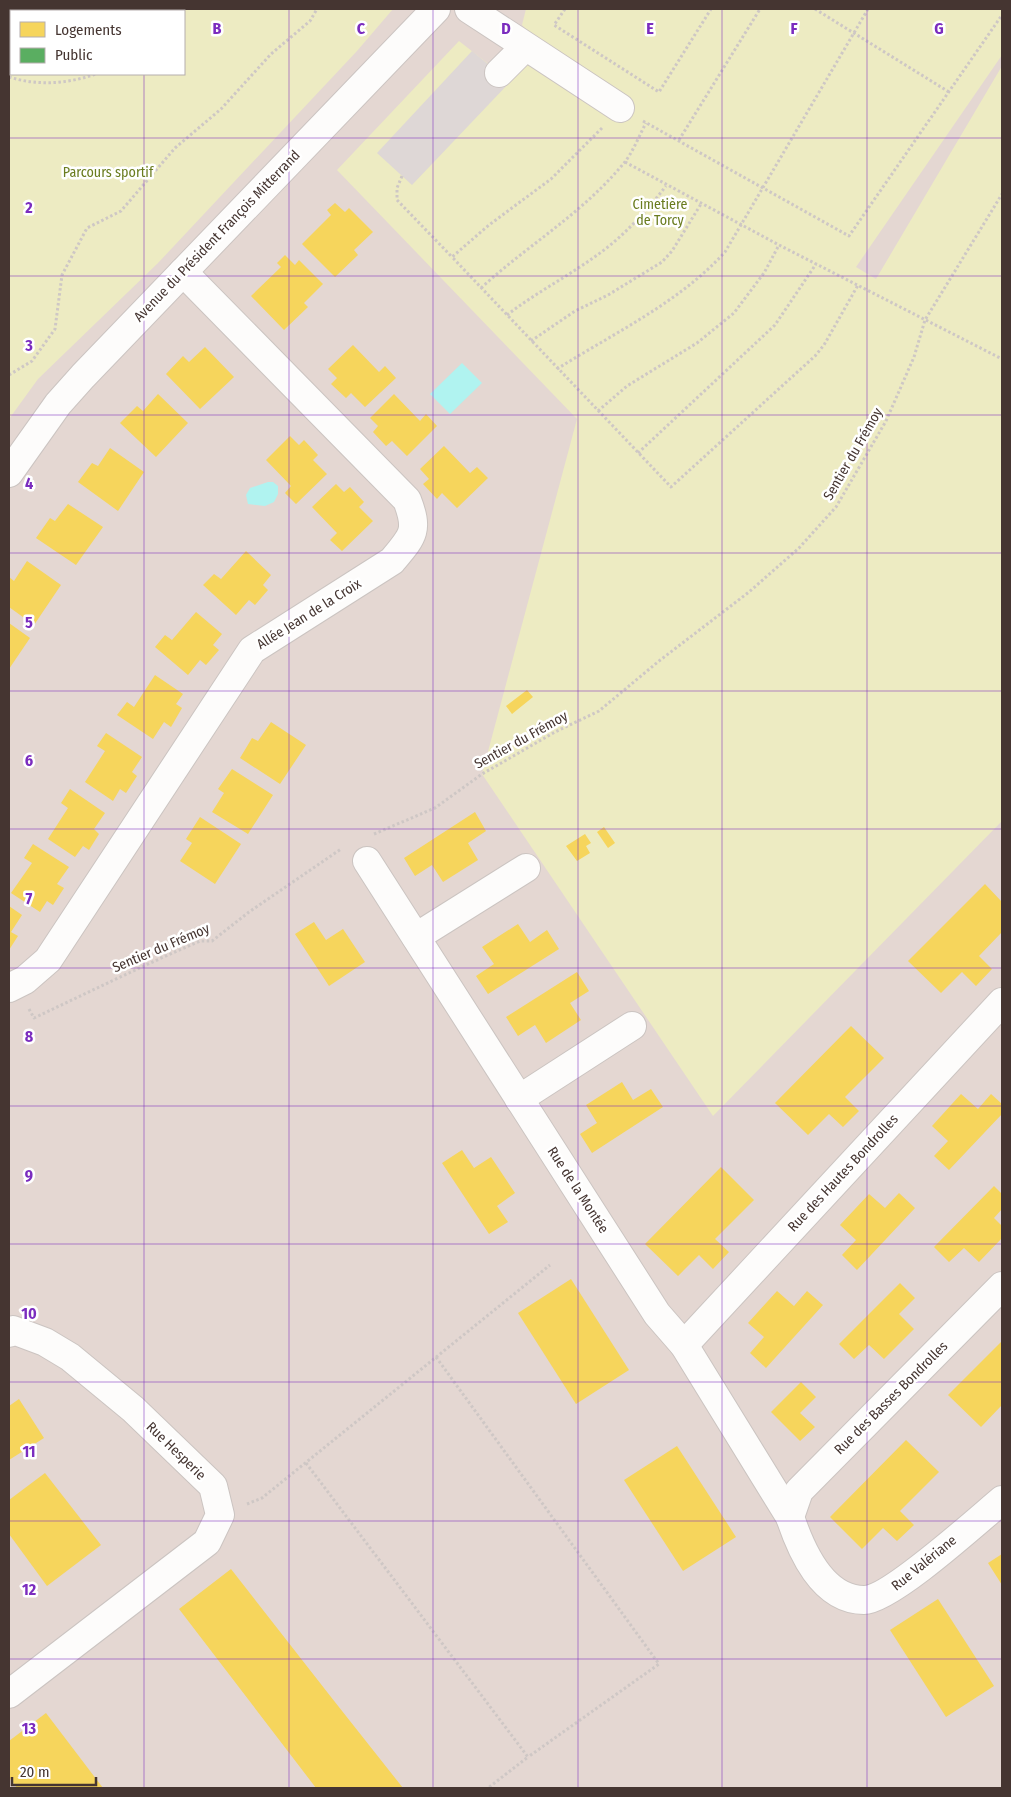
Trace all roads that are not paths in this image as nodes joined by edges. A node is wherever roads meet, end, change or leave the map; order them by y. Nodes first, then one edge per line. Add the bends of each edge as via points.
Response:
1 (436, 9) edge
2 (468, 9) edge
3 (525, 47) junction
4 (499, 73) dead end
5 (620, 108) road end
6 (183, 272) junction
7 (9, 473) edge
8 (368, 848) road end
9 (526, 868) dead end
10 (416, 937) junction
11 (12, 987) edge
12 (1002, 1002) edge
13 (632, 1026) dead end
14 (519, 1099) junction
15 (1002, 1286) edge
16 (9, 1333) edge
17 (684, 1345) junction
18 (1002, 1500) edge
19 (790, 1517) junction
20 (9, 1694) edge

1 - 6 street, Avenue du Président François Mitterrand
2 - 3 street
3 - 4 street
3 - 5 street
6 - 7 street, Avenue du Président François Mitterrand via 58,404
6 - 11 street, Allée Jean de la Croix via 408,500 415,519 410,540 392,561 252,650 48,960
8 - 10 street, Rue de la Montée
9 - 10 street
10 - 14 street, Rue de la Montée
12 - 17 street, Rue des Hautes Bondrolles
13 - 14 street
14 - 17 street, Rue de la Montée via 657,1314
15 - 19 street, Rue des Basses Bondrolles via 799,1491
16 - 20 street, Rue Hesperie via 13,1330 70,1357 132,1408 213,1486 220,1515 206,1542
17 - 19 street, Rue de la Montée
18 - 19 street, Rue Valériane via 898,1586 882,1596 865,1600 839,1594 817,1573 799,1545

